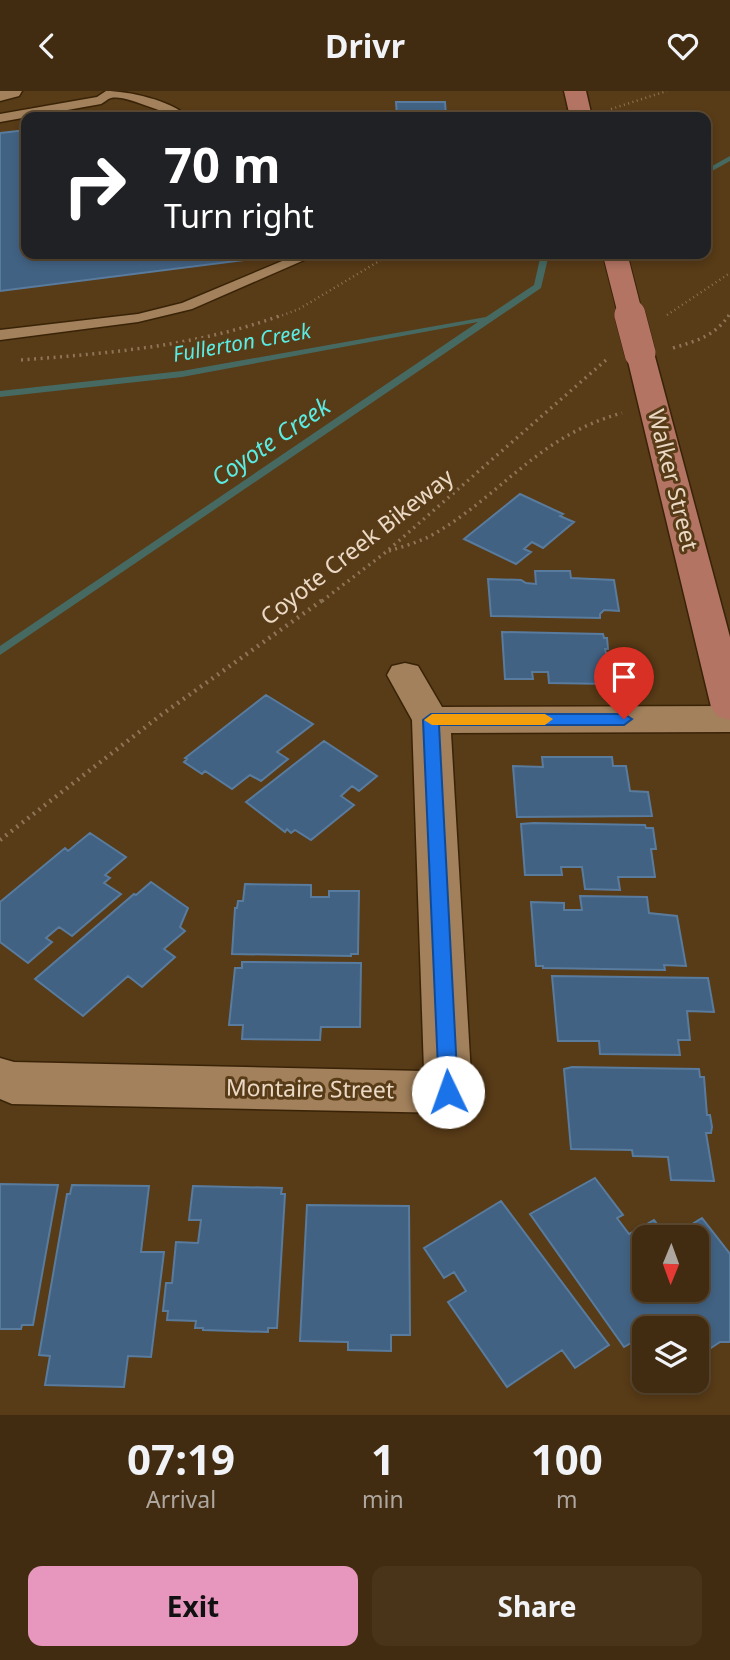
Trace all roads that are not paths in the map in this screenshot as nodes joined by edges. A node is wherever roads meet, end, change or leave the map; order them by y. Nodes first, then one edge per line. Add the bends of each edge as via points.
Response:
1 (11, 91) edge
2 (575, 91) edge
3 (112, 92) edge
4 (0, 94) edge
5 (34, 112) edge
6 (174, 112) edge
7 (591, 112) edge
8 (21, 114) edge
9 (0, 118) edge
10 (299, 259) edge
11 (616, 259) edge
12 (0, 335) edge
13 (405, 675) dead end
14 (730, 706) edge
15 (730, 719) edge
16 (431, 720) junction
17 (0, 1078) edge

1 - 4 street
2 - 7 main road
3 - 5 lane via 101,100
3 - 6 lane
8 - 9 lane
10 - 12 lane via 187,306 138,318
11 - 14 main road, Walker Street, bridge via 631,356 654,407
13 - 16 street, Montaire Street
15 - 16 street
16 - 17 street, Montaire Street via 448,1092 12,1083

